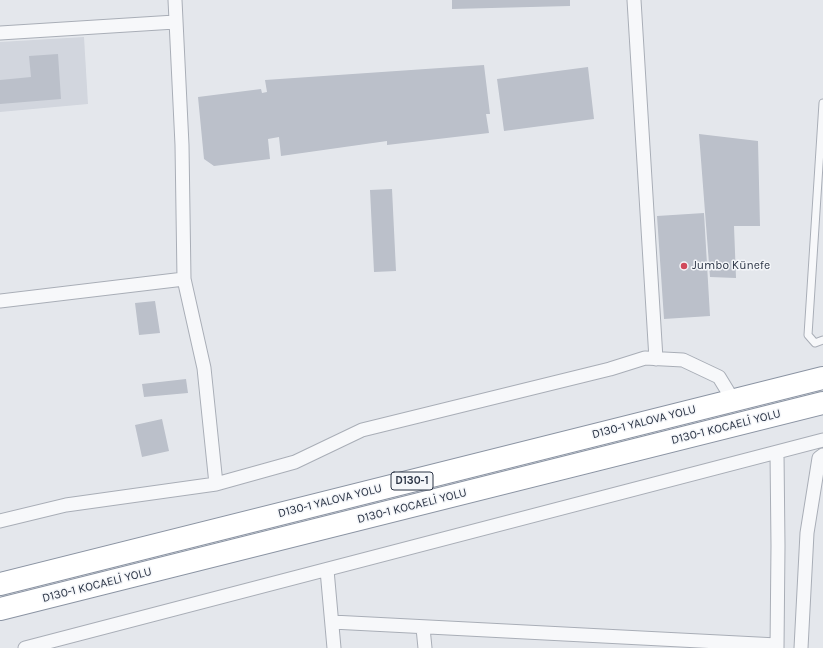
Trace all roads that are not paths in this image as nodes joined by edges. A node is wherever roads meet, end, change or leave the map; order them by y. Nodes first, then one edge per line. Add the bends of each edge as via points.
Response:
1 (175, 0) edge
2 (634, 0) edge
3 (176, 22) junction
4 (0, 33) edge
5 (823, 103) edge
6 (184, 279) junction
7 (0, 301) edge
8 (823, 340) edge
9 (656, 359) junction
10 (823, 378) edge
11 (733, 400) junction
12 (823, 402) edge
13 (823, 440) edge
14 (777, 454) junction
15 (823, 455) edge
16 (216, 484) junction
17 (818, 492) edge
18 (0, 521) edge
19 (88, 562) junction
20 (327, 570) junction
21 (0, 573) edge
22 (0, 584) edge
23 (98, 584) junction
24 (0, 609) edge
25 (332, 622) junction
26 (0, 624) edge
27 (423, 628) junction
28 (67, 643) edge
29 (696, 644) edge
30 (777, 646) edge
31 (25, 648) edge
32 (334, 648) edge
33 (425, 648) edge
34 (801, 648) edge

1 - 3 street
2 - 9 street
3 - 4 street
3 - 6 street via 182,145
5 - 8 lane via 808,335 815,343
6 - 7 street
6 - 16 street via 204,368
9 - 11 street via 683,360 719,377
9 - 16 street via 644,358 610,369 362,430 295,462
10 - 11 highway, D130-1 YALOVA YOLU / D130-1
11 - 19 highway, D130-1 YALOVA YOLU / D130-1
12 - 23 highway, D130-1 KOCAELİ YOLU / D130-1
13 - 14 street
14 - 20 street
14 - 30 street
15 - 17 street via 819,458
16 - 18 street via 66,505
17 - 34 street via 805,557
19 - 21 highway
19 - 22 highway, D130-1 YALOVA YOLU / D130-1
20 - 25 street
20 - 28 street
23 - 24 highway, D130-1 KOCAELİ YOLU / D130-1
23 - 26 highway via 29,616
25 - 27 street
25 - 32 street
27 - 29 street
27 - 33 street
28 - 31 street
29 - 30 street

